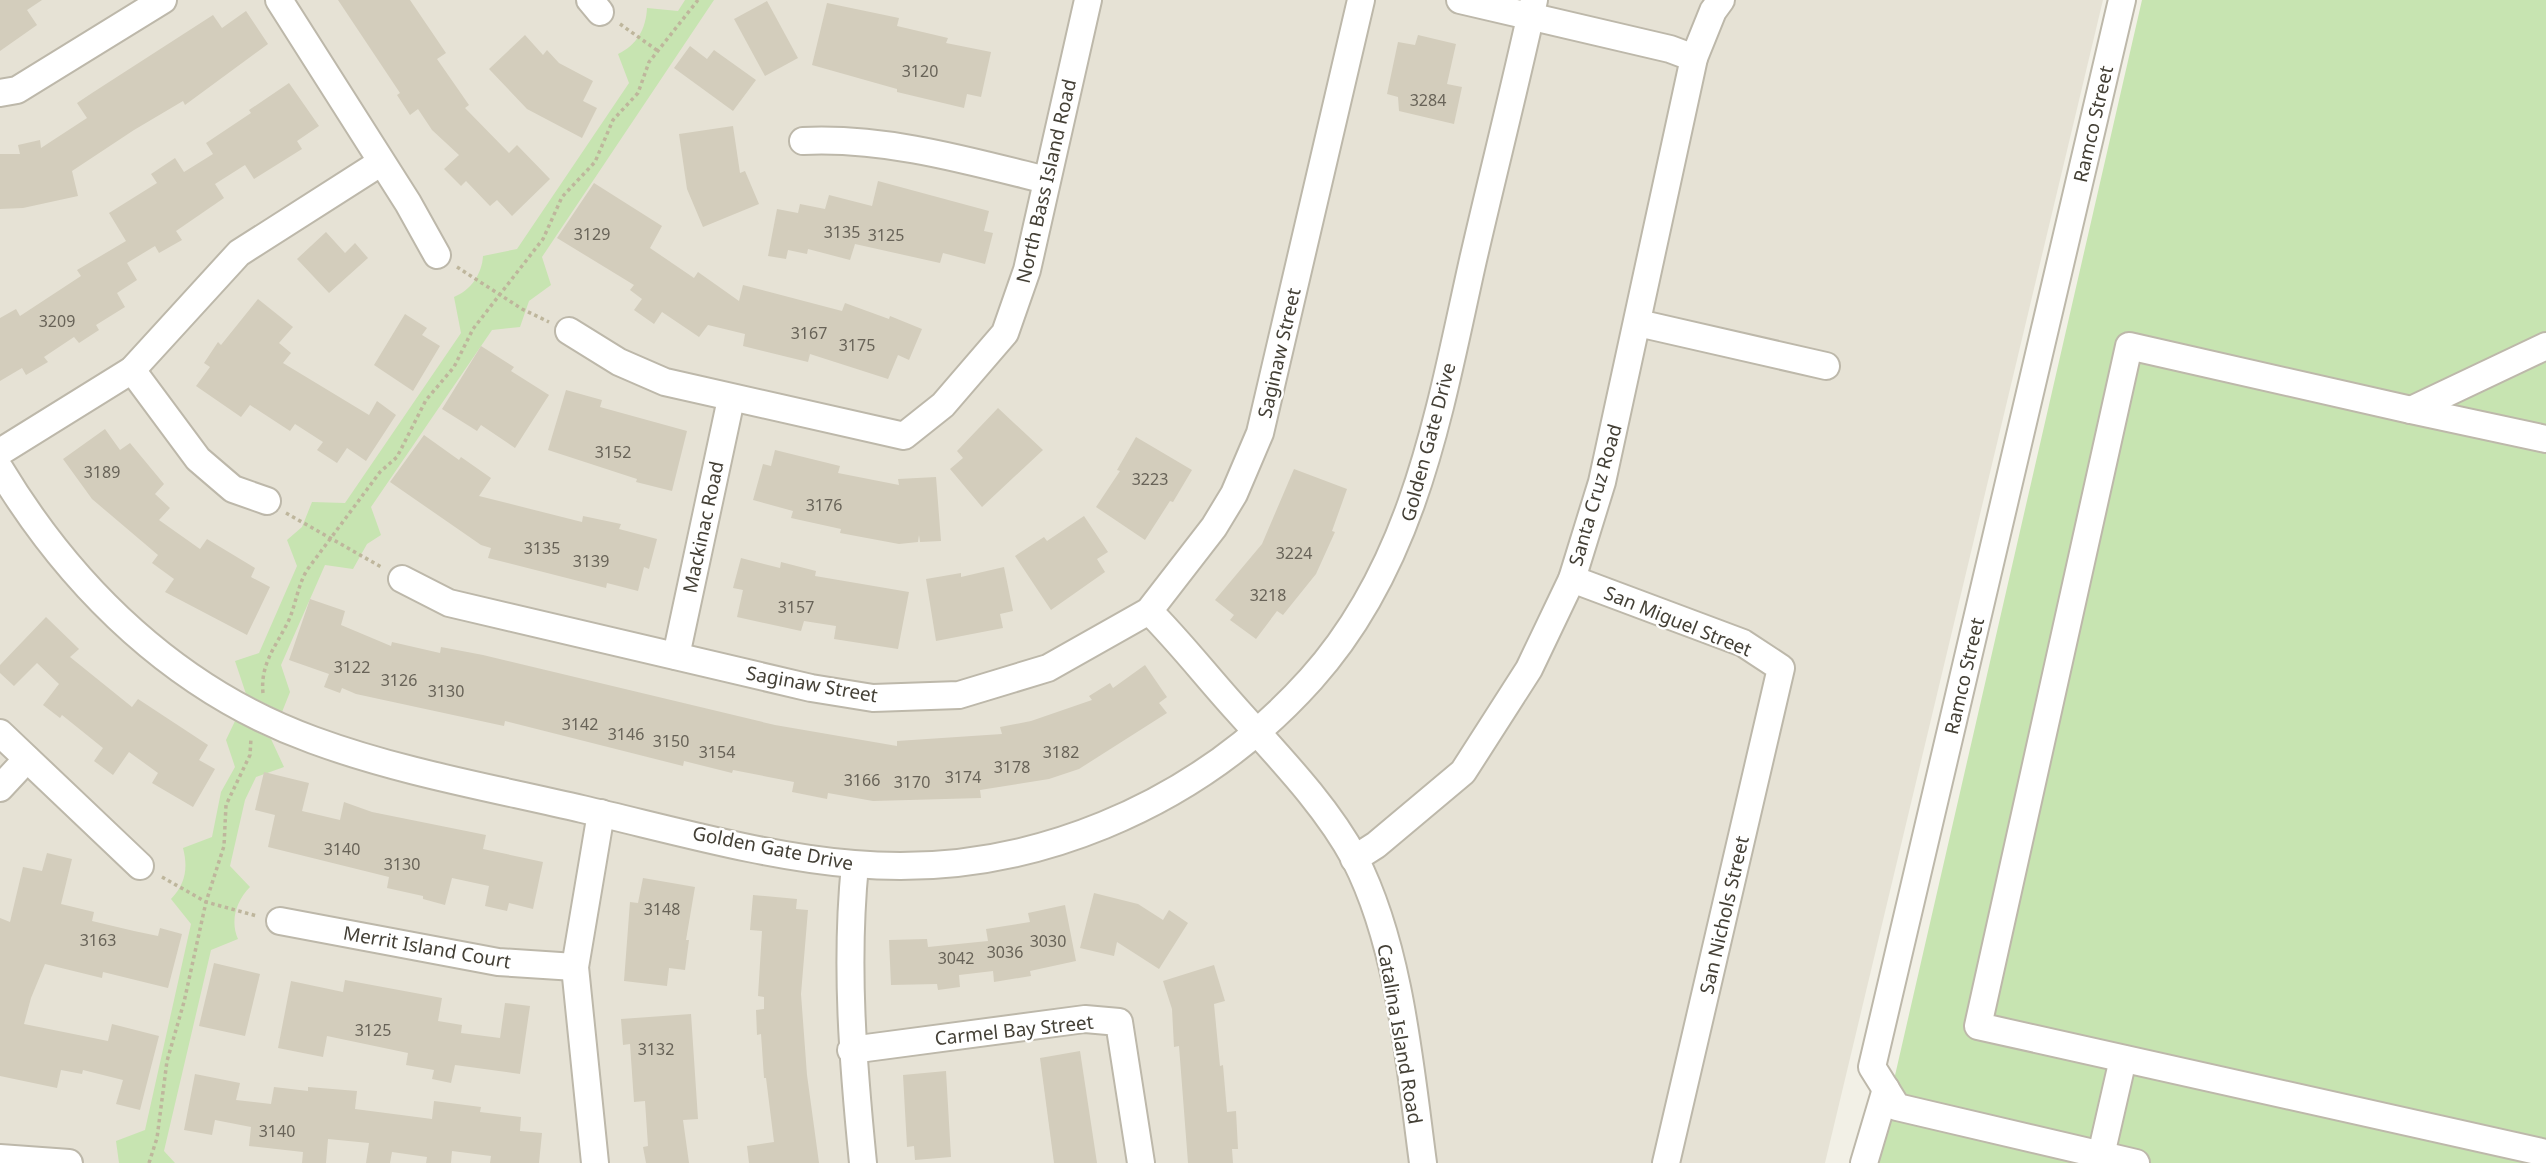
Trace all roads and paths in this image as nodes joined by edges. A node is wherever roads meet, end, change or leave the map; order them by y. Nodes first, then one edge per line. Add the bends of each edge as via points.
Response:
1 (163, 0) edge
2 (279, 0) edge
3 (698, 0) edge
4 (1088, 0) edge
5 (1361, 0) edge
6 (1460, 0) edge
7 (1721, 0) edge
8 (2122, 0) edge
9 (595, 6) edge
10 (1533, 8) edge
11 (658, 51) junction
12 (1694, 58) junction
13 (0, 93) edge
14 (803, 141) dead end
15 (380, 163) junction
16 (1046, 180) junction
17 (437, 255) joint
18 (500, 295) junction
19 (1638, 323) junction
20 (569, 331) joint
21 (2546, 346) edge
22 (1826, 366) dead end
23 (132, 370) junction
24 (731, 399) junction
25 (2411, 410) junction
26 (2546, 439) edge
27 (0, 452) edge
28 (0, 469) edge
29 (267, 500) joint
30 (329, 539) junction
31 (402, 579) joint
32 (1572, 579) junction
33 (1149, 611) junction
34 (676, 656) junction
35 (1781, 668) joint
36 (264, 703) dead end
37 (252, 729) dead end
38 (1257, 732) junction
39 (0, 733) edge
40 (27, 759) junction
41 (0, 788) edge
42 (601, 813) junction
43 (1354, 859) junction
44 (855, 864) junction
45 (140, 866) joint
46 (206, 902) junction
47 (280, 921) joint
48 (575, 967) junction
49 (851, 1050) junction
50 (2123, 1059) junction
51 (1886, 1089) junction
52 (2546, 1153) edge
53 (2101, 1155) junction
54 (0, 1158) edge
55 (69, 1163) edge
56 (149, 1163) edge
57 (596, 1163) edge
58 (863, 1163) edge
59 (1140, 1163) edge
60 (1423, 1163) edge
61 (1666, 1163) edge
62 (1864, 1163) edge
63 (2136, 1163) edge

1 - 13 street via 17,90
2 - 15 street
3 - 11 path
4 - 16 street, North Bass Island Road
5 - 33 street, Saginaw Street via 1260,433 1239,484 1214,527
6 - 10 street
7 - 12 street, Santa Cruz Road
8 - 51 street, Ramco Street via 1872,1067
9 - 11 path
10 - 12 street
10 - 38 street, Golden Gate Drive via 1441,406 1405,528 1345,636 1315,675
11 - 18 path via 638,93 613,120 595,162 562,197 543,239
12 - 19 street, Santa Cruz Road
14 - 16 street via 882,142
15 - 17 street
15 - 23 street via 239,253
16 - 24 street, North Bass Island Road via 1027,270 1005,333 943,405 904,436
17 - 18 path
18 - 20 path
18 - 30 path via 473,329 454,367 426,400 397,457 380,472
19 - 22 street
19 - 32 street, Santa Cruz Road via 1602,482
20 - 24 street via 619,362 664,382
21 - 25 street
23 - 27 street
23 - 29 street via 198,459 233,489
24 - 34 street, Mackinac Road
25 - 26 street
25 - 50 street via 2129,346 1978,1026
28 - 42 street, Golden Gate Drive via 37,528 99,601 161,655 210,689 307,738 352,753
29 - 30 path
30 - 31 path
30 - 36 path via 298,585 288,621 269,651 262,682
31 - 34 street, Saginaw Street via 449,603
32 - 35 street, San Miguel Street via 1743,643
32 - 43 street, Santa Cruz Road via 1529,669 1463,772
33 - 34 street, Saginaw Street via 1048,668 959,695 873,698
33 - 38 street, Catalina Island Road
35 - 61 street, San Nichols Street
37 - 46 path via 250,755 226,805 224,846
38 - 43 street, Catalina Island Road via 1325,815
38 - 44 street, Golden Gate Drive via 1180,789 1072,838 966,862
39 - 40 street
40 - 41 street
40 - 45 street
42 - 44 street, Golden Gate Drive via 795,856
42 - 48 street
43 - 60 street, Catalina Island Road via 1377,914 1391,967
44 - 49 street via 850,919
45 - 46 path
46 - 47 path
46 - 56 path via 167,1060 157,1138
47 - 48 street, Merrit Island Court via 498,962
48 - 57 street
49 - 58 street
49 - 59 street, Carmel Bay Street via 1085,1019 1119,1022
50 - 52 street
50 - 53 street
51 - 53 street, Ramco Street via 1897,1107
51 - 62 street
53 - 63 street, Ramco Street
54 - 55 street

